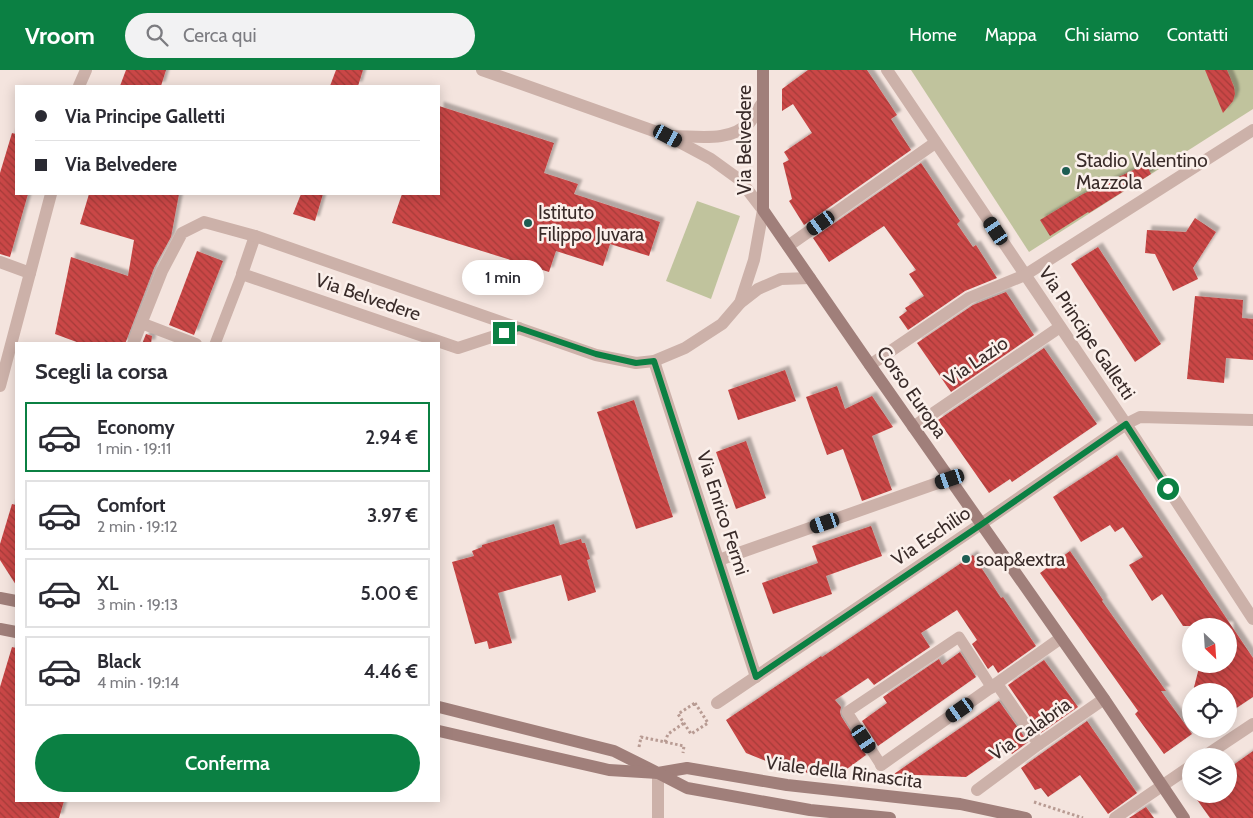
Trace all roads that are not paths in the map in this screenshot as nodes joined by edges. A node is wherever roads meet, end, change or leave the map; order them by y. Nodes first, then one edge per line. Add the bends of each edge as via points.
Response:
1 (86, 70) edge
2 (482, 70) edge
3 (763, 70) edge
4 (887, 70) edge
5 (79, 85) edge
6 (762, 102) junction
7 (1253, 130) edge
8 (668, 136) junction
9 (936, 143) junction
10 (50, 195) edge
11 (763, 210) junction
12 (255, 236) junction
13 (788, 246) junction
14 (0, 262) edge
15 (30, 273) junction
16 (242, 274) junction
17 (1026, 275) junction
18 (810, 278) junction
19 (740, 303) junction
20 (141, 323) junction
21 (1060, 327) junction
22 (519, 328) junction
23 (135, 342) edge
24 (191, 342) edge
25 (216, 342) edge
26 (654, 361) junction
27 (870, 365) junction
28 (0, 386) edge
29 (1253, 420) edge
30 (1126, 424) junction
31 (912, 426) junction
32 (950, 479) junction
33 (982, 524) junction
34 (719, 560) junction
35 (0, 598) edge
36 (15, 601) edge
37 (1253, 619) edge
38 (0, 629) edge
39 (15, 632) edge
40 (1061, 638) junction
41 (756, 677) junction
42 (995, 686) junction
43 (1104, 699) junction
44 (716, 702) dead end
45 (440, 707) edge
46 (1253, 724) edge
47 (440, 731) edge
48 (1039, 744) junction
49 (1217, 748) edge
50 (881, 765) joint
51 (1182, 772) edge
52 (658, 773) junction
53 (1162, 785) junction
54 (977, 790) dead end
55 (875, 817) edge
56 (658, 818) edge
57 (890, 818) edge
58 (1026, 818) edge
59 (1115, 818) edge
60 (1184, 818) edge

1 - 5 street
2 - 8 street
3 - 6 street, Via Belvedere
4 - 9 street, Via Principe Galletti
6 - 8 street via 750,121 737,132 722,136
6 - 11 street, Via Belvedere
7 - 17 street
8 - 11 street via 711,159 740,180
9 - 13 street
9 - 17 street, Via Principe Galletti
10 - 15 street
11 - 13 street, Corso Europa
11 - 19 street via 754,260
12 - 16 street
12 - 20 street, Via Belvedere via 204,222 182,233 162,270
12 - 22 street, Via Belvedere
13 - 18 street, Corso Europa
14 - 15 street
15 - 28 street
16 - 22 street, Via Belvedere via 458,348
16 - 25 lane
17 - 21 street, Via Principe Galletti
17 - 27 street via 969,298
18 - 19 street via 781,279 758,289
18 - 27 street, Corso Europa
19 - 26 street, Via Belvedere via 722,324 685,348
20 - 23 street, Via Belvedere
20 - 24 street
21 - 30 street, Via Principe Galletti
21 - 31 street, Via Lazio
22 - 26 street, Via Belvedere via 596,354 636,363
26 - 34 street, Via Enrico Fermi
27 - 31 street, Corso Europa
29 - 30 street, Via Eschilio via 1140,417
30 - 33 street, Via Eschilio
30 - 37 street, Via Principe Galletti
31 - 32 street, Corso Europa
32 - 33 street, Corso Europa
32 - 34 street
33 - 40 street, Corso Europa
33 - 41 street, Via Eschilio
34 - 41 street, Via Enrico Fermi
35 - 36 street
38 - 39 street
40 - 42 street
40 - 43 street, Corso Europa
41 - 44 street, Via Eschilio
42 - 48 street
42 - 50 street
42 - 50 lane via 959,637 846,712
43 - 48 street, Via Calabria
43 - 53 street, Corso Europa
45 - 52 street, Viale della Rinascita via 614,751
46 - 49 street
47 - 52 street, Viale della Rinascita via 609,770
48 - 54 street, Via Calabria
51 - 53 street
52 - 55 street, Viale della Rinascita via 688,788 810,810
52 - 56 street
52 - 58 street, Viale della Rinascita via 687,768 787,785 960,804
53 - 59 street
53 - 60 street, Corso Europa
55 - 57 street, Viale della Rinascita

